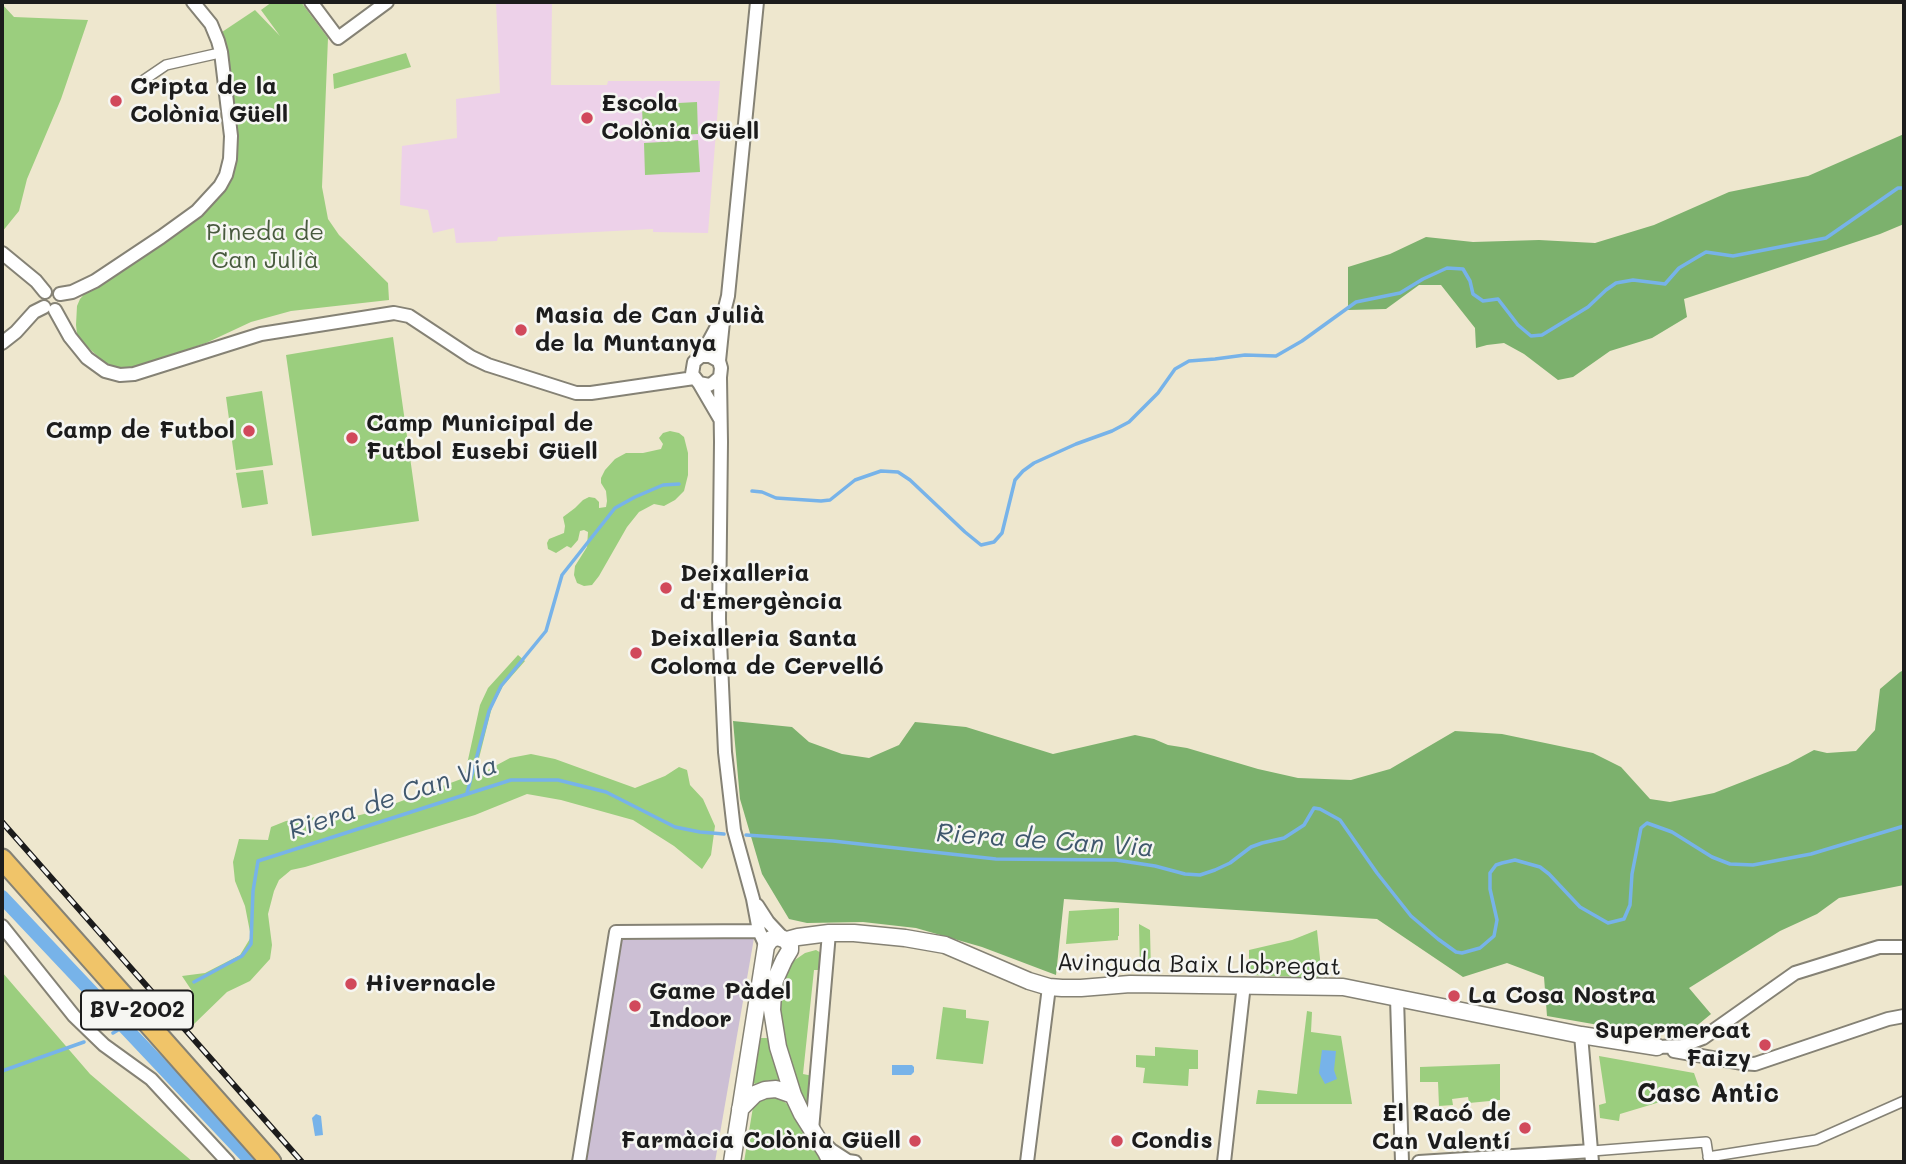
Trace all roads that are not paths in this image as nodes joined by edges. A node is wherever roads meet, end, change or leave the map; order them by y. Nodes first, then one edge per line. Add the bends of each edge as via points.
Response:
1 (193, 2) edge
2 (312, 2) edge
3 (387, 2) edge
4 (757, 2) edge
5 (215, 54) dead end
6 (138, 84) dead end
7 (2, 253) edge
8 (45, 292) junction
9 (60, 294) junction
10 (50, 308) junction
11 (724, 312) junction
12 (2, 343) edge
13 (701, 356) junction
14 (719, 361) junction
15 (720, 377) junction
16 (697, 380) junction
17 (721, 420) junction
18 (2, 859) edge
19 (753, 899) junction
20 (2, 926) edge
21 (759, 930) junction
22 (829, 933) junction
23 (784, 939) junction
24 (1904, 947) edge
25 (766, 949) junction
26 (784, 960) junction
27 (1244, 984) junction
28 (1049, 987) junction
29 (1397, 998) junction
30 (1904, 1016) edge
31 (1581, 1035) junction
32 (1703, 1038) junction
33 (1657, 1047) junction
34 (1707, 1056) junction
35 (793, 1095) junction
36 (1904, 1101) edge
37 (740, 1110) junction
38 (811, 1129) junction
39 (1592, 1157) edge
40 (733, 1160) edge
41 (1709, 1160) edge
42 (228, 1162) edge
43 (271, 1162) edge
44 (579, 1162) edge
45 (831, 1162) edge
46 (855, 1162) edge
47 (1027, 1162) edge
48 (1224, 1162) edge
49 (1402, 1162) edge
50 (1419, 1162) edge

1 - 9 street via 211,24 221,52 231,136 226,175 197,211 161,237 95,281
2 - 3 street via 338,38
4 - 11 street
5 - 6 street via 166,65
7 - 8 street
8 - 9 street
8 - 10 street via 41,301
9 - 10 street via 62,303
10 - 12 street via 34,312
10 - 16 street via 87,358 120,375 261,334 394,313 409,316 488,365 576,393
11 - 13 street
11 - 14 street
13 - 14 street
13 - 16 street via 692,365
14 - 15 street
15 - 16 street via 709,384
15 - 17 street
16 - 17 street
17 - 19 street via 719,618 725,752 732,818
18 - 43 main road, BV-2002
19 - 21 street
19 - 23 street
20 - 42 street via 74,1016 151,1079
21 - 25 street
21 - 44 street via 616,932
22 - 23 street, Avinguda Baix Llobregat
22 - 28 street, Avinguda Baix Llobregat via 905,937 945,945
22 - 38 street
23 - 25 street via 771,939
23 - 26 street via 790,950
24 - 32 street via 1879,947 1795,973
25 - 26 street via 773,960
25 - 37 street
26 - 35 street via 775,980 772,1010
27 - 28 street, Avinguda Baix Llobregat
27 - 29 street, Avinguda Baix Llobregat via 1343,987
27 - 48 street
28 - 47 street
29 - 31 street, Avinguda Baix Llobregat
29 - 49 street
30 - 34 street via 1762,1062
31 - 33 street, Avinguda Baix Llobregat
31 - 39 street
32 - 33 street via 1682,1046
32 - 34 street via 1701,1048
33 - 34 street
35 - 37 street via 765,1090 754,1094
35 - 38 street
36 - 41 street via 1816,1140
37 - 40 street
38 - 45 street
38 - 46 street via 831,1150
39 - 41 street via 1706,1142
39 - 50 street

